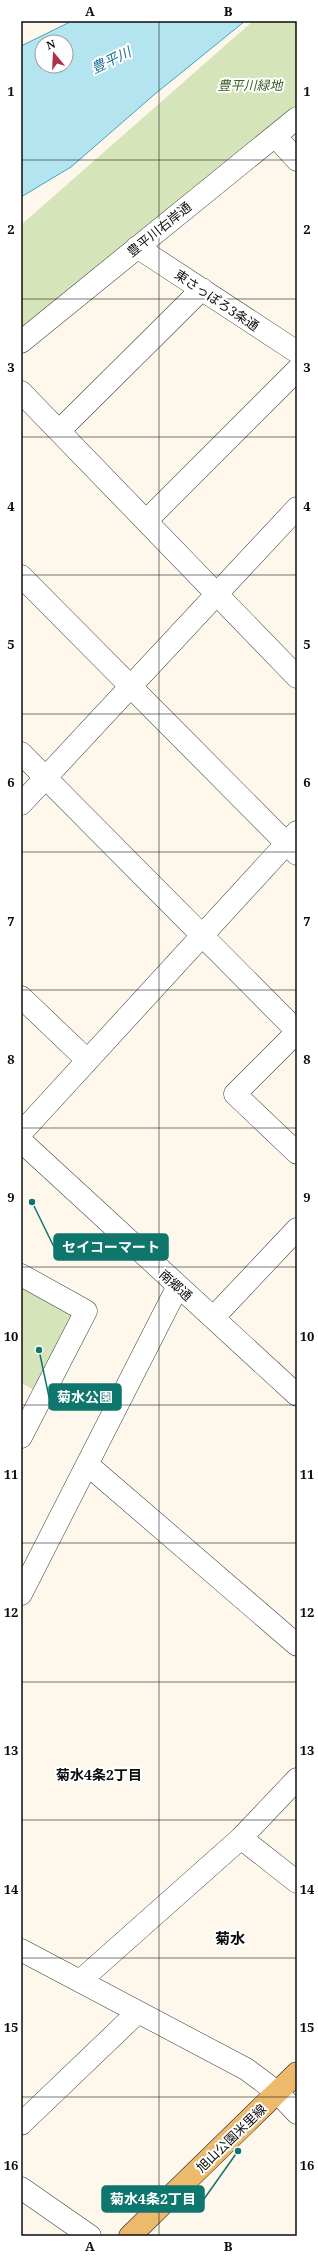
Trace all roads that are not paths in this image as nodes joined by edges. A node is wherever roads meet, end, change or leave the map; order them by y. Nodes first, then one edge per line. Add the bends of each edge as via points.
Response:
1 (297, 118) edge
2 (275, 136) junction
3 (297, 160) edge
4 (137, 246) junction
5 (202, 289) junction
6 (21, 342) edge
7 (297, 352) edge
8 (297, 370) edge
9 (21, 392) edge
10 (59, 431) junction
11 (297, 508) edge
12 (146, 521) junction
13 (21, 576) edge
14 (217, 595) junction
15 (297, 677) edge
16 (129, 686) junction
17 (21, 753) edge
18 (46, 778) junction
19 (21, 804) edge
20 (293, 843) edge
21 (202, 934) junction
22 (21, 998) edge
23 (297, 1032) edge
24 (87, 1060) junction
25 (21, 1132) edge
26 (21, 1141) edge
27 (297, 1153) edge
28 (297, 1229) edge
29 (21, 1275) edge
30 (178, 1286) junction
31 (213, 1318) junction
32 (297, 1395) edge
33 (21, 1437) edge
34 (88, 1465) junction
35 (22, 1588) edge
36 (297, 1645) edge
37 (297, 1779) edge
38 (241, 1838) junction
39 (297, 1882) edge
40 (21, 1950) edge
41 (80, 1981) junction
42 (138, 2012) junction
43 (297, 2073) edge
44 (277, 2092) junction
45 (297, 2113) edge
46 (21, 2124) edge
47 (21, 2188) edge
48 (90, 2236) edge
49 (130, 2236) edge

1 - 2 street, 豊平川右岸通
2 - 3 street
2 - 4 street, 豊平川右岸通
4 - 5 street, 東さっぽろ3条通
4 - 6 street, 豊平川右岸通
5 - 7 street, 東さっぽろ3条通
5 - 10 street
8 - 12 street
9 - 10 street
10 - 12 street
11 - 14 street
12 - 14 street
13 - 16 street
14 - 15 street
14 - 16 street
16 - 18 street
16 - 20 street
17 - 18 street
18 - 19 street
18 - 21 street
20 - 21 street
21 - 23 street
21 - 24 street
22 - 24 street
23 - 27 street via 235,1094
24 - 25 street
26 - 30 street, 南郷通
28 - 31 street
29 - 33 street via 86,1311
30 - 31 street, 南郷通
30 - 34 street
31 - 32 street, 南郷通
34 - 35 street
34 - 36 street
37 - 38 street
38 - 39 street
38 - 41 street
40 - 41 street
41 - 42 street
42 - 44 street via 246,2069
42 - 46 street
43 - 44 main road, 旭山公園米里線
44 - 45 street
44 - 49 main road, 旭山公園米里線
47 - 48 street

